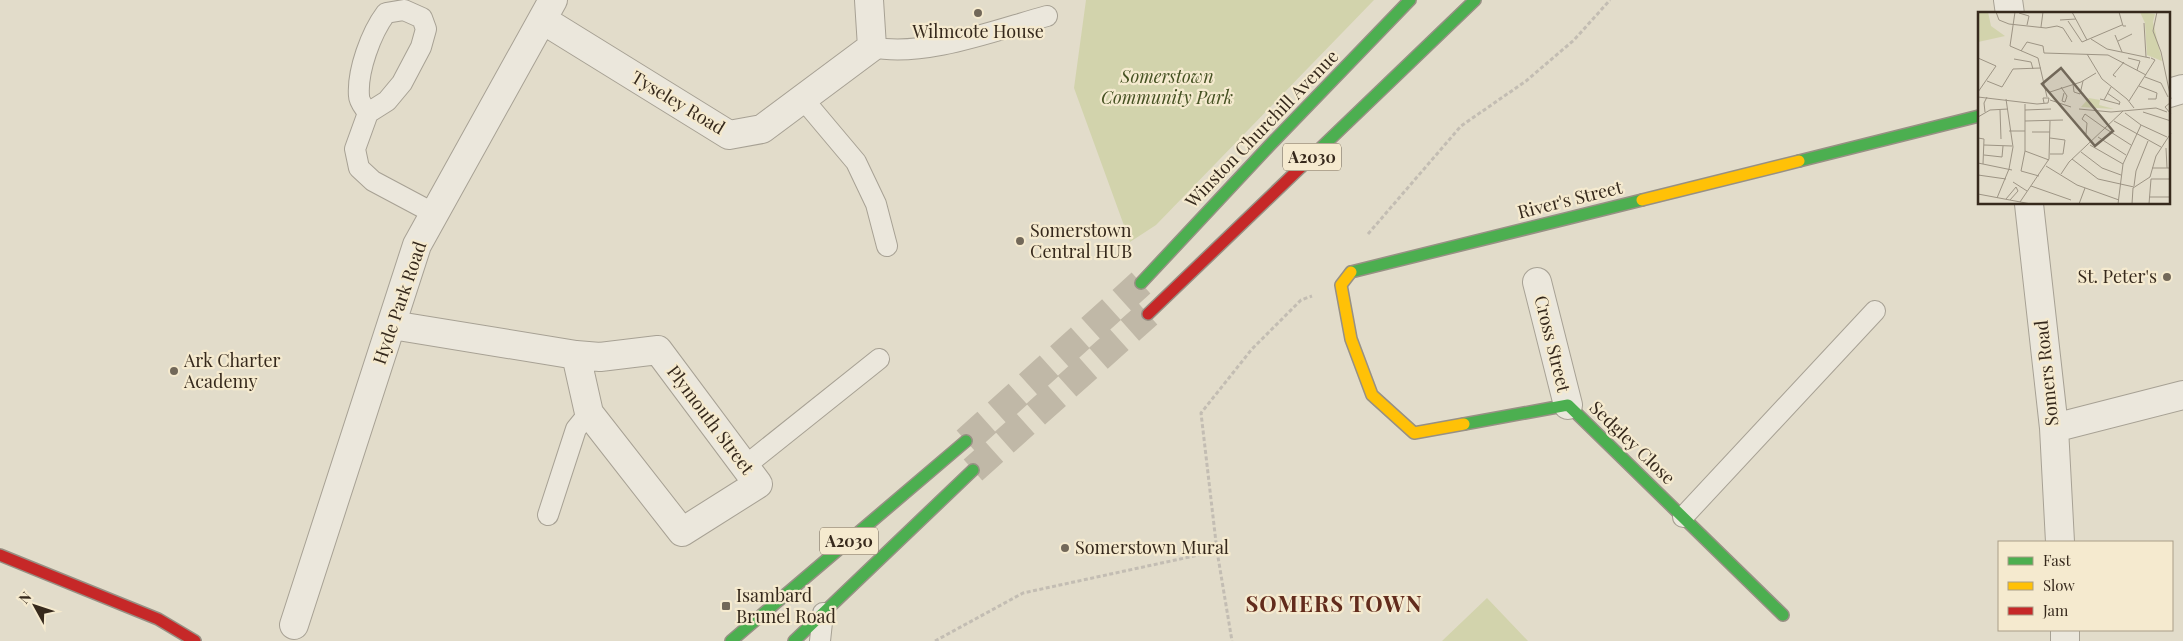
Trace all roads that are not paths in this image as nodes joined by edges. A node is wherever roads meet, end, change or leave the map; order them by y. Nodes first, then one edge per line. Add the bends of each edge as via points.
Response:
1 (869, 0) edge
2 (1410, 0) edge
3 (1475, 0) edge
4 (548, 10) edge
5 (1047, 16) dead end
6 (872, 47) junction
7 (2183, 89) edge
8 (2170, 93) edge
9 (803, 99) junction
10 (368, 113) junction
11 (1978, 116) edge
12 (2029, 205) edge
13 (434, 214) junction
14 (887, 246) dead end
15 (1537, 282) dead end
16 (1141, 283) tunnel mouth
17 (1875, 311) dead end
18 (1148, 314) tunnel mouth
19 (392, 325) junction
20 (576, 355) junction
21 (879, 359) dead end
22 (2183, 395) edge
23 (1568, 405) junction
24 (589, 413) junction
25 (2054, 428) junction
26 (1414, 433) joint
27 (966, 441) tunnel mouth
28 (744, 466) junction
29 (973, 470) tunnel mouth
30 (548, 515) dead end
31 (1683, 517) junction
32 (2060, 541) edge
33 (0, 555) edge
34 (823, 613) junction
35 (1783, 615) dead end
36 (294, 625) dead end
37 (194, 641) edge
38 (732, 641) edge
39 (794, 641) edge
40 (820, 641) edge

1 - 6 street
2 - 16 street, Winston Churchill Avenue / A2030
3 - 18 street, A2030
4 - 9 street, Tyseley Road via 729,135 762,129
4 - 13 street, Hyde Park Road
5 - 6 lane via 927,48 889,50
6 - 9 street, Tyseley Road
7 - 8 street
9 - 14 lane via 856,162 876,204
10 - 10 lane via 359,98 362,70 376,27 386,13 404,10 422,18 426,29 421,47 402,83 387,101
10 - 13 lane via 355,149 359,168 372,181
11 - 26 street, River's Street via 1351,272 1341,285 1351,339 1372,395
12 - 25 street, Somers Road
13 - 19 street, Hyde Park Road via 417,245
15 - 23 street, Cross Street
17 - 31 lane
19 - 20 street, Plymouth Street
19 - 36 street, Hyde Park Road
20 - 24 street, Plymouth Street
20 - 28 street, Plymouth Street via 600,358 658,350
21 - 28 lane
22 - 25 street
23 - 26 street, Sedgley Close
23 - 31 street, Sedgley Close
24 - 28 street, Plymouth Street via 682,532 758,484
24 - 30 lane via 576,429
25 - 32 street, Somers Road
27 - 38 street, A2030
29 - 34 street, A2030
31 - 35 street, Sedgley Close
33 - 37 street via 158,619
34 - 39 street, A2030
34 - 40 lane

